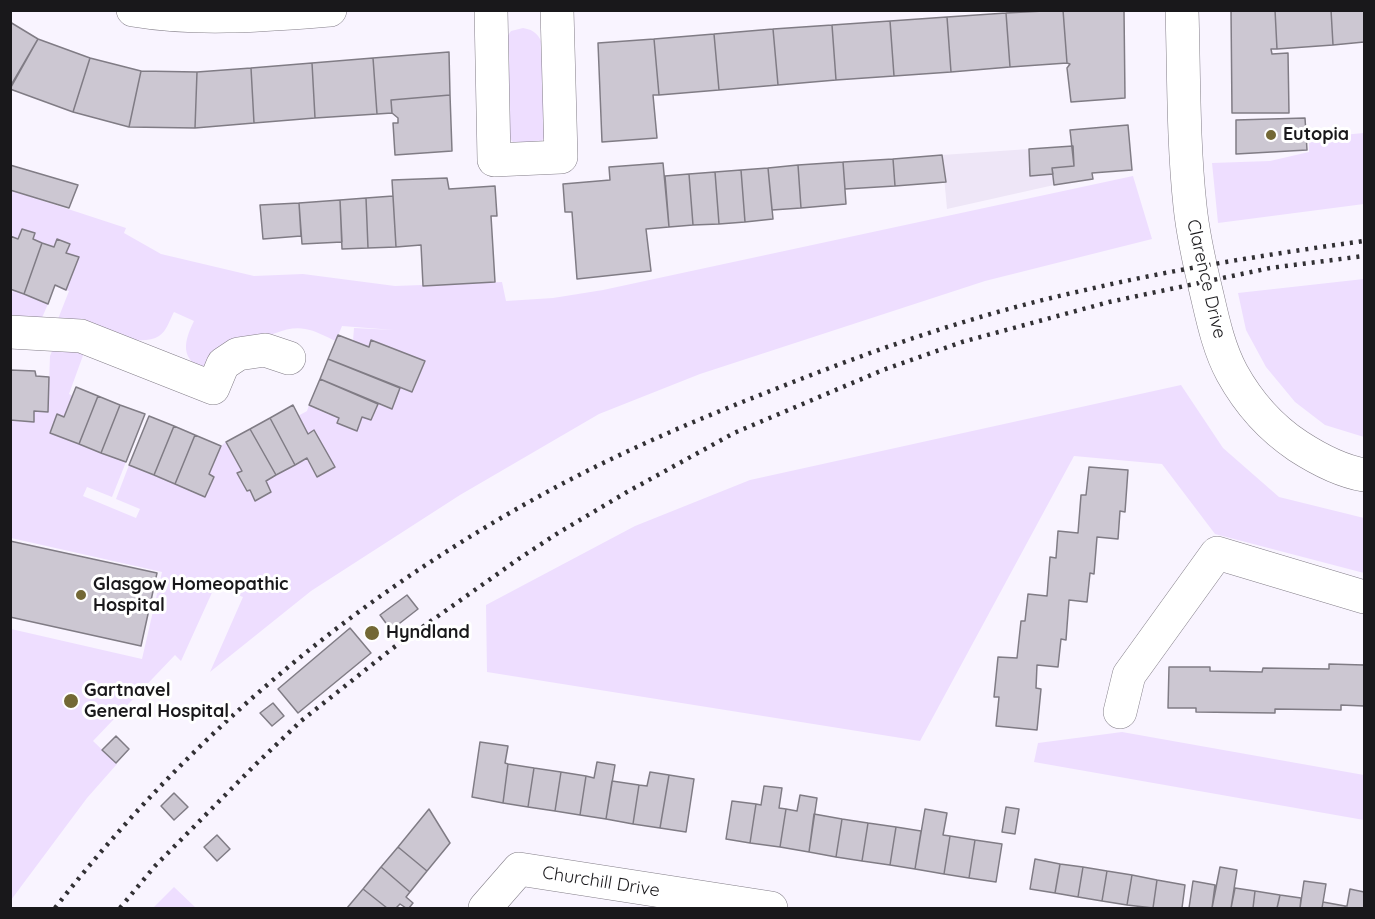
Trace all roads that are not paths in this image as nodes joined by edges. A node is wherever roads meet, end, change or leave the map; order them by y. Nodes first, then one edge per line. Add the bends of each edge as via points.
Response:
1 (133, 10) edge
2 (330, 10) edge
3 (491, 10) edge
4 (557, 10) edge
5 (1182, 10) edge
6 (10, 333) edge
7 (289, 358) dead end
8 (1365, 475) edge
9 (1365, 597) edge
10 (1120, 712) dead end
11 (485, 909) edge
12 (771, 909) edge

1 - 2 street via 250,16
3 - 4 street via 494,160 561,157
5 - 8 street, Clarence Drive via 1190,207 1211,311 1231,371 1263,416 1289,440 1341,469
6 - 7 street via 81,336 213,388 224,364 238,354 265,350
9 - 10 street via 1217,553 1129,675
11 - 12 street, Churchill Drive via 519,869

